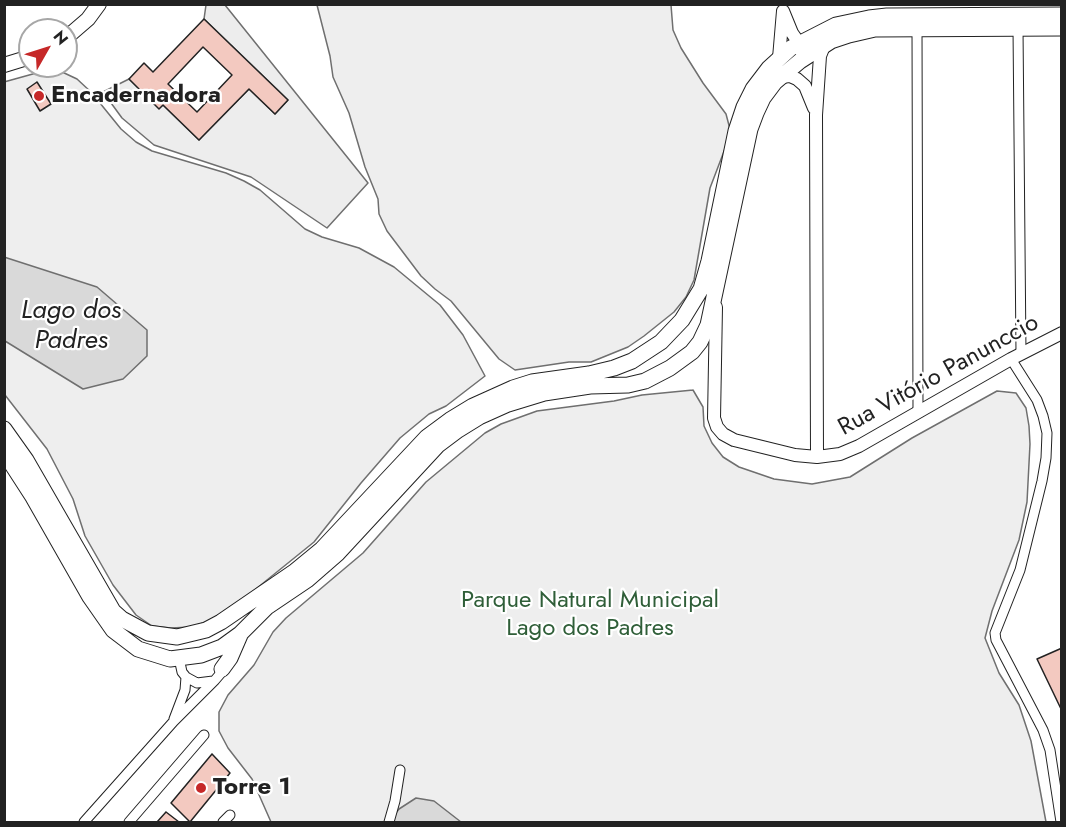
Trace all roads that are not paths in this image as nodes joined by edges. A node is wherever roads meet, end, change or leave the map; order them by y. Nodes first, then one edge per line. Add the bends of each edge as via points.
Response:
1 (99, 4) edge
2 (783, 8) edge
3 (1062, 15) edge
4 (1021, 16) edge
5 (78, 28) edge
6 (1062, 28) edge
7 (917, 29) junction
8 (799, 43) junction
9 (824, 46) junction
10 (779, 58) junction
11 (800, 61) junction
12 (781, 77) junction
13 (816, 115) junction
14 (716, 296) junction
15 (675, 328) junction
16 (1062, 333) edge
17 (661, 342) junction
18 (696, 350) junction
19 (1016, 356) junction
20 (714, 374) junction
21 (918, 412) junction
22 (4, 429) edge
23 (4, 452) edge
24 (818, 457) junction
25 (206, 630) junction
26 (240, 634) junction
27 (187, 635) junction
28 (222, 647) junction
29 (179, 658) junction
30 (218, 674) junction
31 (186, 677) junction
32 (174, 721) junction
33 (204, 735) dead end
34 (400, 770) dead end
35 (230, 815) dead end
36 (89, 821) edge
37 (129, 822) edge
38 (223, 822) edge
39 (388, 822) edge
40 (1061, 822) edge

1 - 5 main road
2 - 8 street
2 - 10 street
3 - 4 main road
4 - 6 main road
4 - 7 main road
4 - 8 main road via 869,18 836,25
4 - 19 street
7 - 9 main road via 875,29
7 - 21 street
8 - 10 main road
8 - 11 street
9 - 11 main road
9 - 13 street via 818,68
10 - 15 main road via 753,89 744,108 701,289
11 - 12 main road
12 - 13 street via 790,76 805,86
12 - 14 main road via 763,98 750,129
13 - 24 street
14 - 18 main road
14 - 20 street, Rua Vitório Panunccio
15 - 17 main road
15 - 18 main road via 685,332
16 - 19 street, Rua Vitório Panunccio
17 - 18 main road via 668,353 680,357
17 - 25 main road via 614,368 513,388 450,420 427,437 322,549
18 - 20 street, Rua Vitório Panunccio
18 - 26 main road via 645,381 544,393 508,404 458,430 438,445 338,553 267,607
19 - 21 street, Rua Vitório Panunccio
19 - 40 street via 1040,408 1047,433 1046,458 1020,570 995,633 1050,750
20 - 24 street, Rua Vitório Panunccio via 714,418 723,434 795,455
21 - 24 street, Rua Vitório Panunccio via 859,446
22 - 27 main road via 113,611 148,633
23 - 29 main road via 113,630 138,649
25 - 27 main road
25 - 28 main road
26 - 28 main road
26 - 30 main road
27 - 29 main road
28 - 29 main road
28 - 30 street
29 - 31 street
30 - 31 street via 202,683
30 - 32 street
31 - 32 street
32 - 36 street
33 - 37 street
34 - 39 street
35 - 38 street

